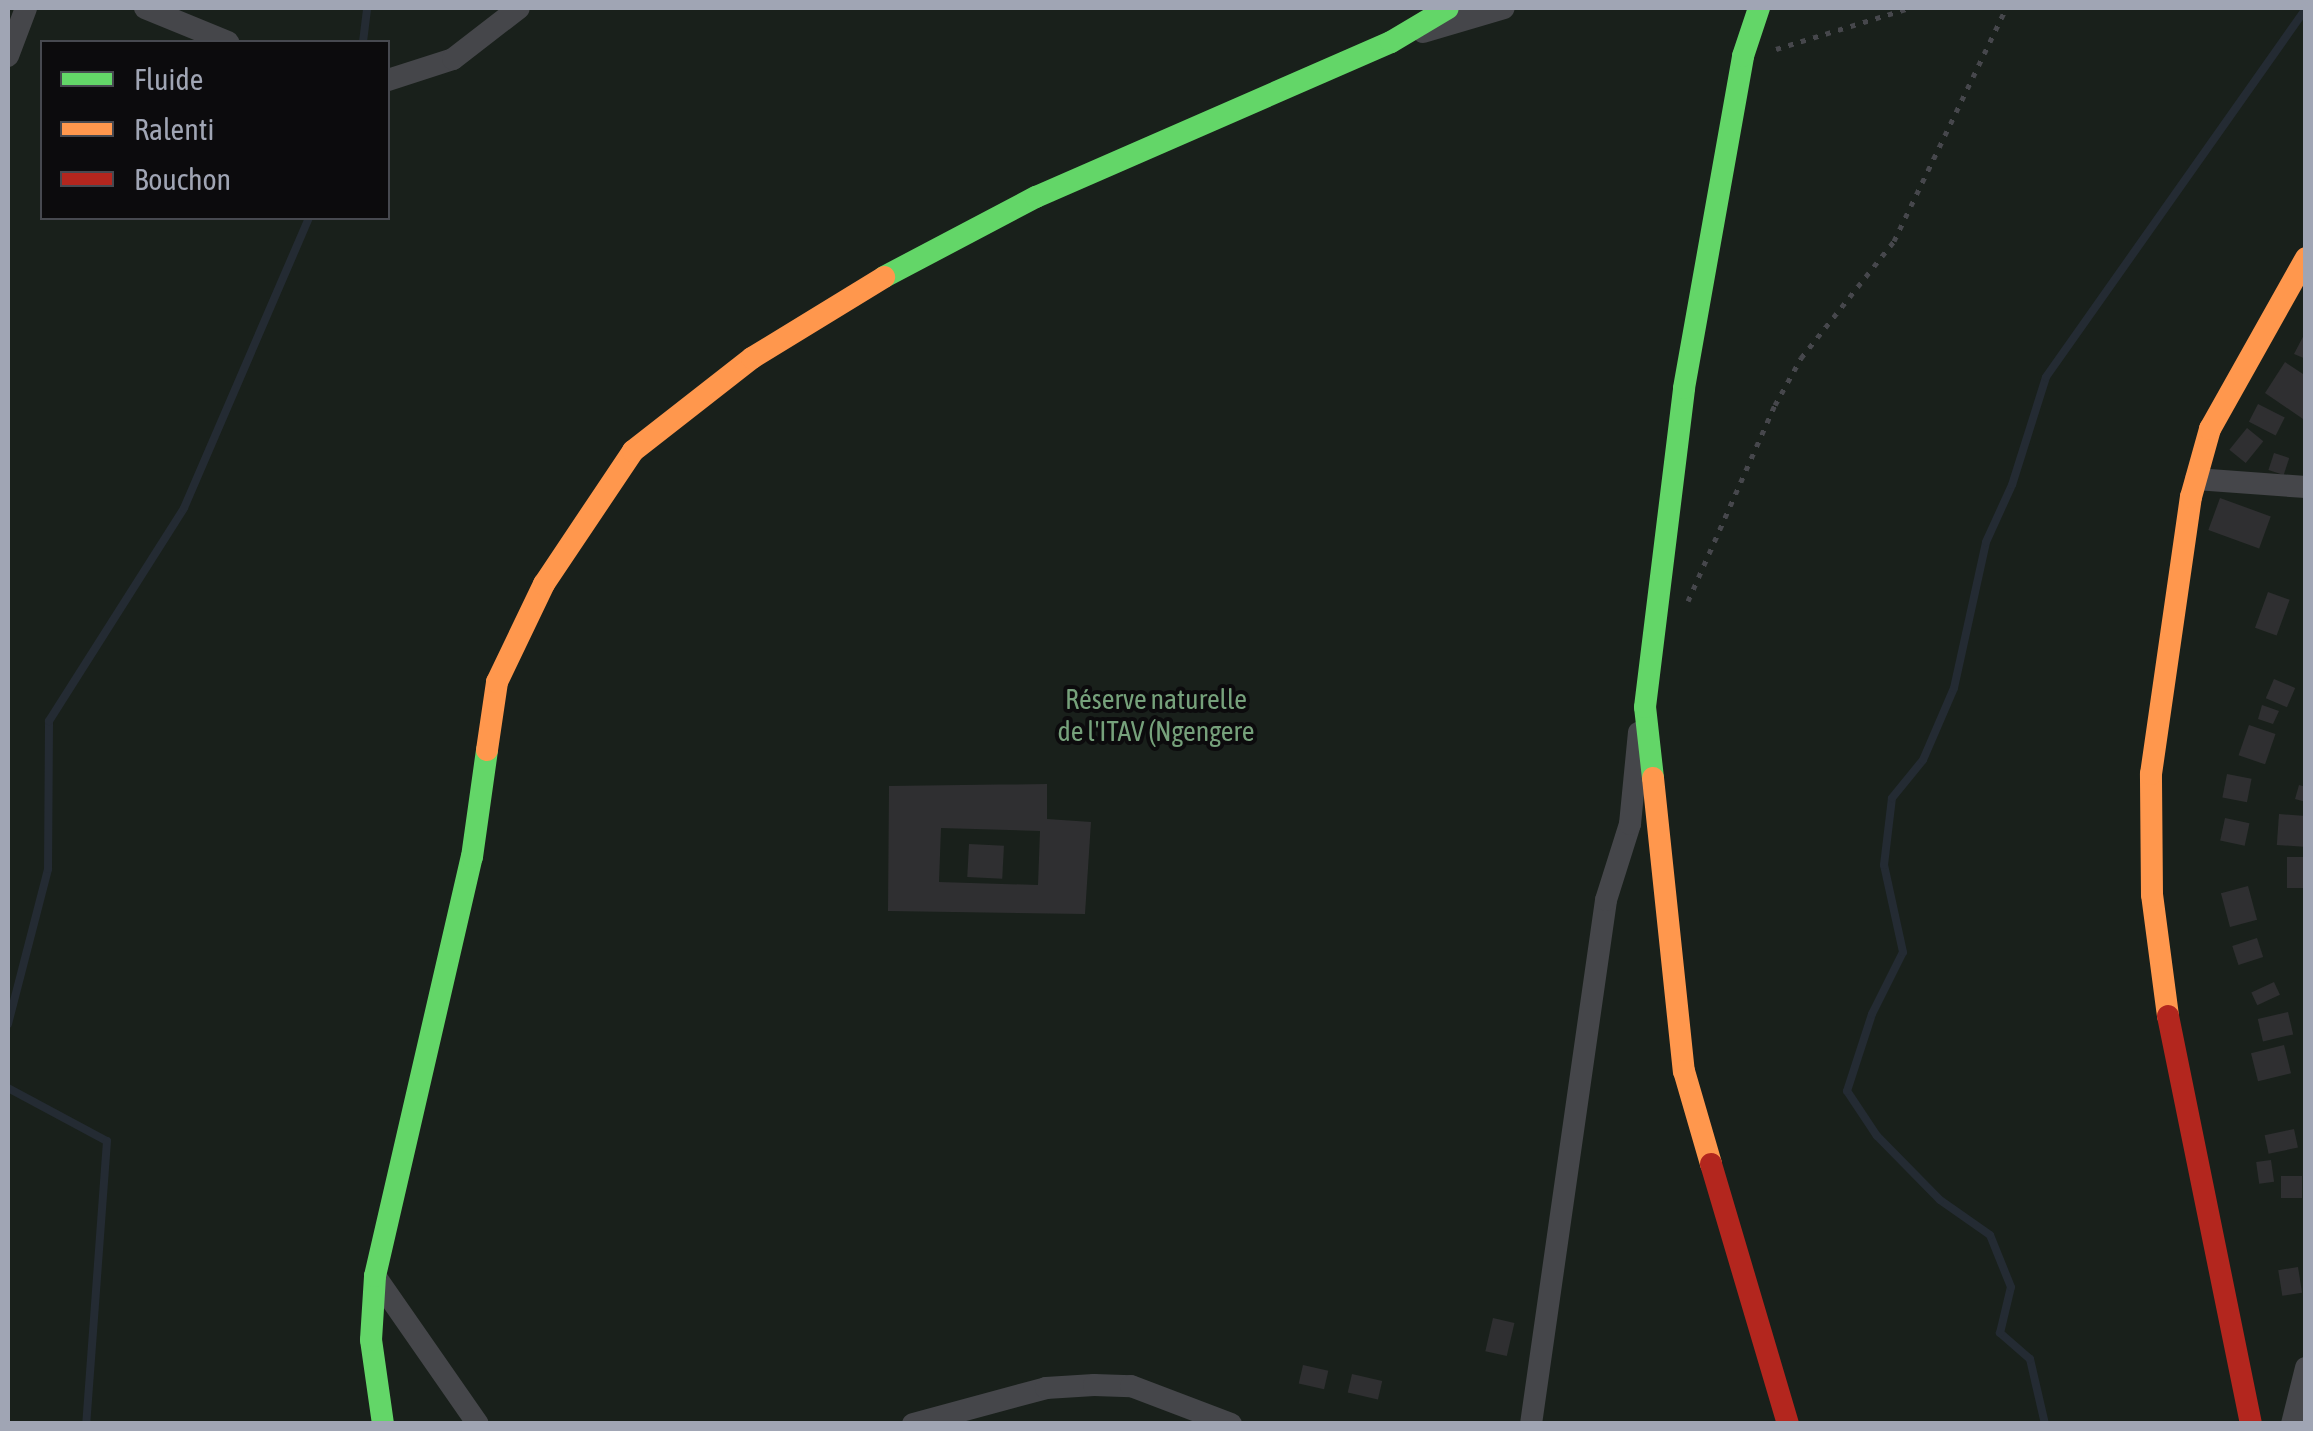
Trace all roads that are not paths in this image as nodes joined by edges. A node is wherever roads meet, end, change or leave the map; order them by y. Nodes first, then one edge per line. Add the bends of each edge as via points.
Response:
1 (26, 8) edge
2 (144, 8) edge
3 (519, 8) edge
4 (1448, 8) edge
5 (1504, 8) edge
6 (1760, 8) edge
7 (223, 40) edge
8 (1391, 42) junction
9 (8, 56) edge
10 (390, 79) edge
11 (2306, 258) edge
12 (2196, 480) junction
13 (2306, 486) edge
14 (1644, 707) junction
15 (375, 1276) junction
16 (2306, 1368) edge
17 (383, 1424) edge
18 (478, 1424) edge
19 (913, 1424) edge
20 (1231, 1424) edge
21 (1530, 1424) edge
22 (1788, 1424) edge
23 (2252, 1424) edge
24 (2292, 1424) edge

1 - 9 street
2 - 7 street
3 - 10 street via 453,59
4 - 8 street
5 - 8 street
6 - 14 street via 1743,56 1684,388
8 - 15 street via 1036,196 856,292 752,358 633,452 544,584 497,682 472,857
11 - 12 street via 2210,430
12 - 13 street
12 - 23 street via 2151,774 2152,895 2169,1023
14 - 21 street via 1630,824 1606,900
14 - 22 street via 1684,1071
15 - 17 street via 371,1340
15 - 18 street
16 - 24 street
19 - 20 street via 1046,1388 1094,1385 1131,1386

